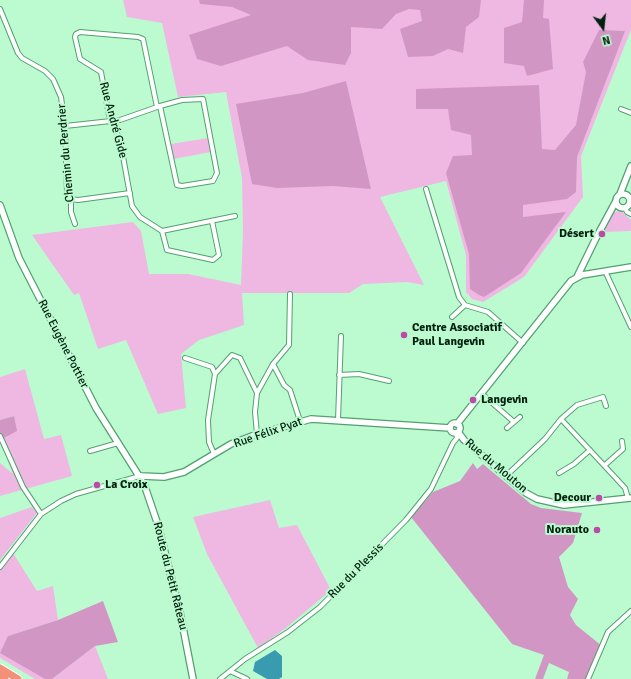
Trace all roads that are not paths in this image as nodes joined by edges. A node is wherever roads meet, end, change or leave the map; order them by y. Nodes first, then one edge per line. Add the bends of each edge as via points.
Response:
1 (0, 8) edge
2 (159, 106) junction
3 (621, 109) dead end
4 (631, 113) edge
5 (112, 121) junction
6 (65, 126) junction
7 (631, 166) edge
8 (426, 189) dead end
9 (130, 193) junction
10 (71, 199) junction
11 (627, 200) edge
12 (617, 204) junction
13 (0, 205) edge
14 (631, 214) edge
15 (235, 216) dead end
16 (212, 221) junction
17 (75, 224) dead end
18 (162, 231) junction
19 (631, 267) edge
20 (605, 271) junction
21 (578, 277) junction
22 (290, 294) dead end
23 (465, 304) junction
24 (452, 317) dead end
25 (631, 327) edge
26 (341, 336) dead end
27 (522, 343) junction
28 (185, 358) dead end
29 (273, 364) junction
30 (215, 374) junction
31 (339, 375) junction
32 (389, 381) dead end
33 (257, 393) junction
34 (482, 394) junction
35 (606, 406) dead end
36 (520, 417) dead end
37 (561, 419) junction
38 (338, 420) junction
39 (300, 421) junction
40 (514, 422) junction
41 (457, 424) junction
42 (450, 428) junction
43 (507, 428) dead end
44 (457, 432) junction
45 (257, 434) junction
46 (0, 436) edge
47 (622, 441) dead end
48 (118, 442) junction
49 (590, 450) junction
50 (90, 451) dead end
51 (214, 454) junction
52 (605, 465) junction
53 (559, 473) dead end
54 (141, 476) junction
55 (506, 476) junction
56 (629, 498) edge
57 (41, 514) junction
58 (0, 567) edge
59 (631, 611) edge
60 (0, 668) edge
61 (230, 671) junction
62 (0, 676) edge
63 (5, 679) edge
64 (18, 679) edge
65 (193, 679) edge
66 (220, 679) edge
67 (247, 679) edge
68 (588, 679) edge

1 - 6 street, Chemin du Perdrier via 18,53 45,71 56,84 63,106
2 - 2 street via 176,185 213,181 217,173 203,99 182,100
2 - 5 street
2 - 5 street, Rue André Gide via 143,39 78,33 75,37 80,59 100,72
3 - 4 street
5 - 6 street
5 - 9 street, Rue André Gide via 120,140
6 - 10 street, Chemin du Perdrier via 67,192
7 - 11 street via 623,185
8 - 23 street via 459,297
9 - 10 street
9 - 18 street, Rue André Gide via 132,206 140,217
10 - 17 street, Chemin du Perdrier via 71,212
11 - 12 street
11 - 12 street
11 - 14 street via 627,212
12 - 21 street via 609,212
13 - 48 street, Rue Eugène Pottier via 19,258 96,408
15 - 16 street
16 - 18 street
16 - 18 street via 219,252 216,259 167,250
19 - 20 street
20 - 21 street
20 - 25 street
21 - 27 street
22 - 29 street via 288,345
23 - 24 street
23 - 27 street via 488,312
26 - 31 street
27 - 34 street
28 - 30 street via 212,367
29 - 33 street
29 - 39 street via 284,386 290,390
30 - 33 street via 232,355 240,358
30 - 51 street via 208,420 209,442
31 - 32 street via 359,374
31 - 38 street
33 - 45 street
34 - 40 street
34 - 41 street
35 - 37 street via 603,397 594,399 577,405
36 - 40 street
37 - 49 street
37 - 55 street
38 - 39 street, Rue Félix Pyat
38 - 42 street, Rue Félix Pyat
39 - 45 street, Rue Félix Pyat
40 - 43 street
41 - 42 street
41 - 44 street via 460,427
42 - 44 street via 452,432
44 - 55 street, Rue du Mouton
44 - 61 street, Rue du Plessis via 458,438 453,443 431,489 406,520 320,607
45 - 51 street, Rue Félix Pyat
46 - 57 street via 23,487
47 - 52 street via 623,449
48 - 50 street
48 - 54 street, Rue Eugène Pottier
49 - 52 street
49 - 53 street
51 - 54 street, Rue Félix Pyat via 174,476
52 - 56 street via 625,488
54 - 57 street via 76,494
54 - 65 street, Route du Petit Râteau via 158,525 180,612
55 - 56 street, Rue du Mouton via 526,493 554,504
57 - 58 street
59 - 68 street via 608,632
60 - 64 highway
61 - 66 street, Rue du Plessis
61 - 67 street
62 - 63 highway

